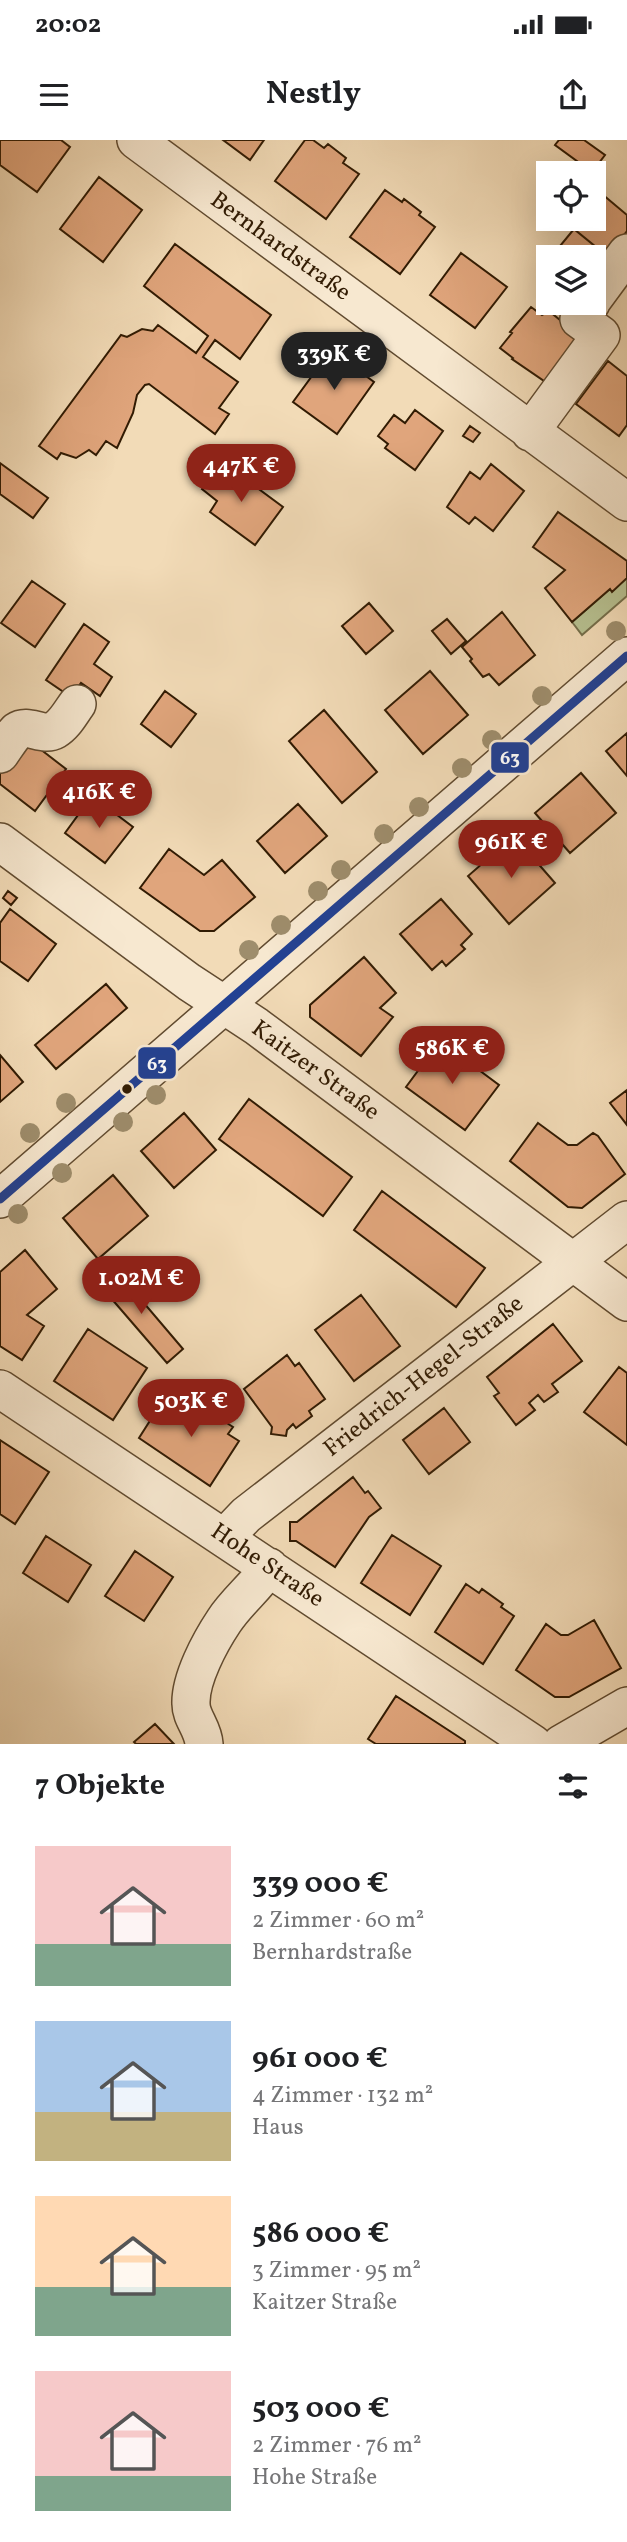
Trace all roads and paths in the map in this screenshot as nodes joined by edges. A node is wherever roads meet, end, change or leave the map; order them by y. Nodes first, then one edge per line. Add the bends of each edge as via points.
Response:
1 (136, 140) edge
2 (627, 253) edge
3 (606, 282) edge
4 (582, 315) edge
5 (530, 432) junction
6 (627, 502) edge
7 (627, 656) edge
8 (78, 704) dead end
9 (0, 754) edge
10 (0, 842) edge
11 (223, 1005) junction
12 (0, 1199) edge
13 (627, 1220) edge
14 (573, 1262) junction
15 (627, 1302) edge
16 (6, 1405) edge
17 (224, 1538) junction
18 (269, 1567) junction
19 (627, 1706) edge
20 (204, 1744) edge
21 (533, 1744) edge
22 (561, 1744) edge

1 - 5 street, Bernhardstraße
2 - 3 street
4 - 5 street via 579,319 601,335
5 - 6 street, Bernhardstraße
7 - 11 street
8 - 9 street via 52,732 17,731
10 - 11 street, Kaitzer Straße
11 - 12 street
11 - 14 street, Kaitzer Straße
13 - 14 street, Friedrich-Hegel-Straße
14 - 15 street, Kaitzer Straße
14 - 17 street, Friedrich-Hegel-Straße via 246,1515
16 - 17 street, Hohe Straße
17 - 18 street, Hohe Straße
18 - 20 street via 225,1619 191,1686 191,1709 204,1732
18 - 21 street, Hohe Straße
19 - 22 street

